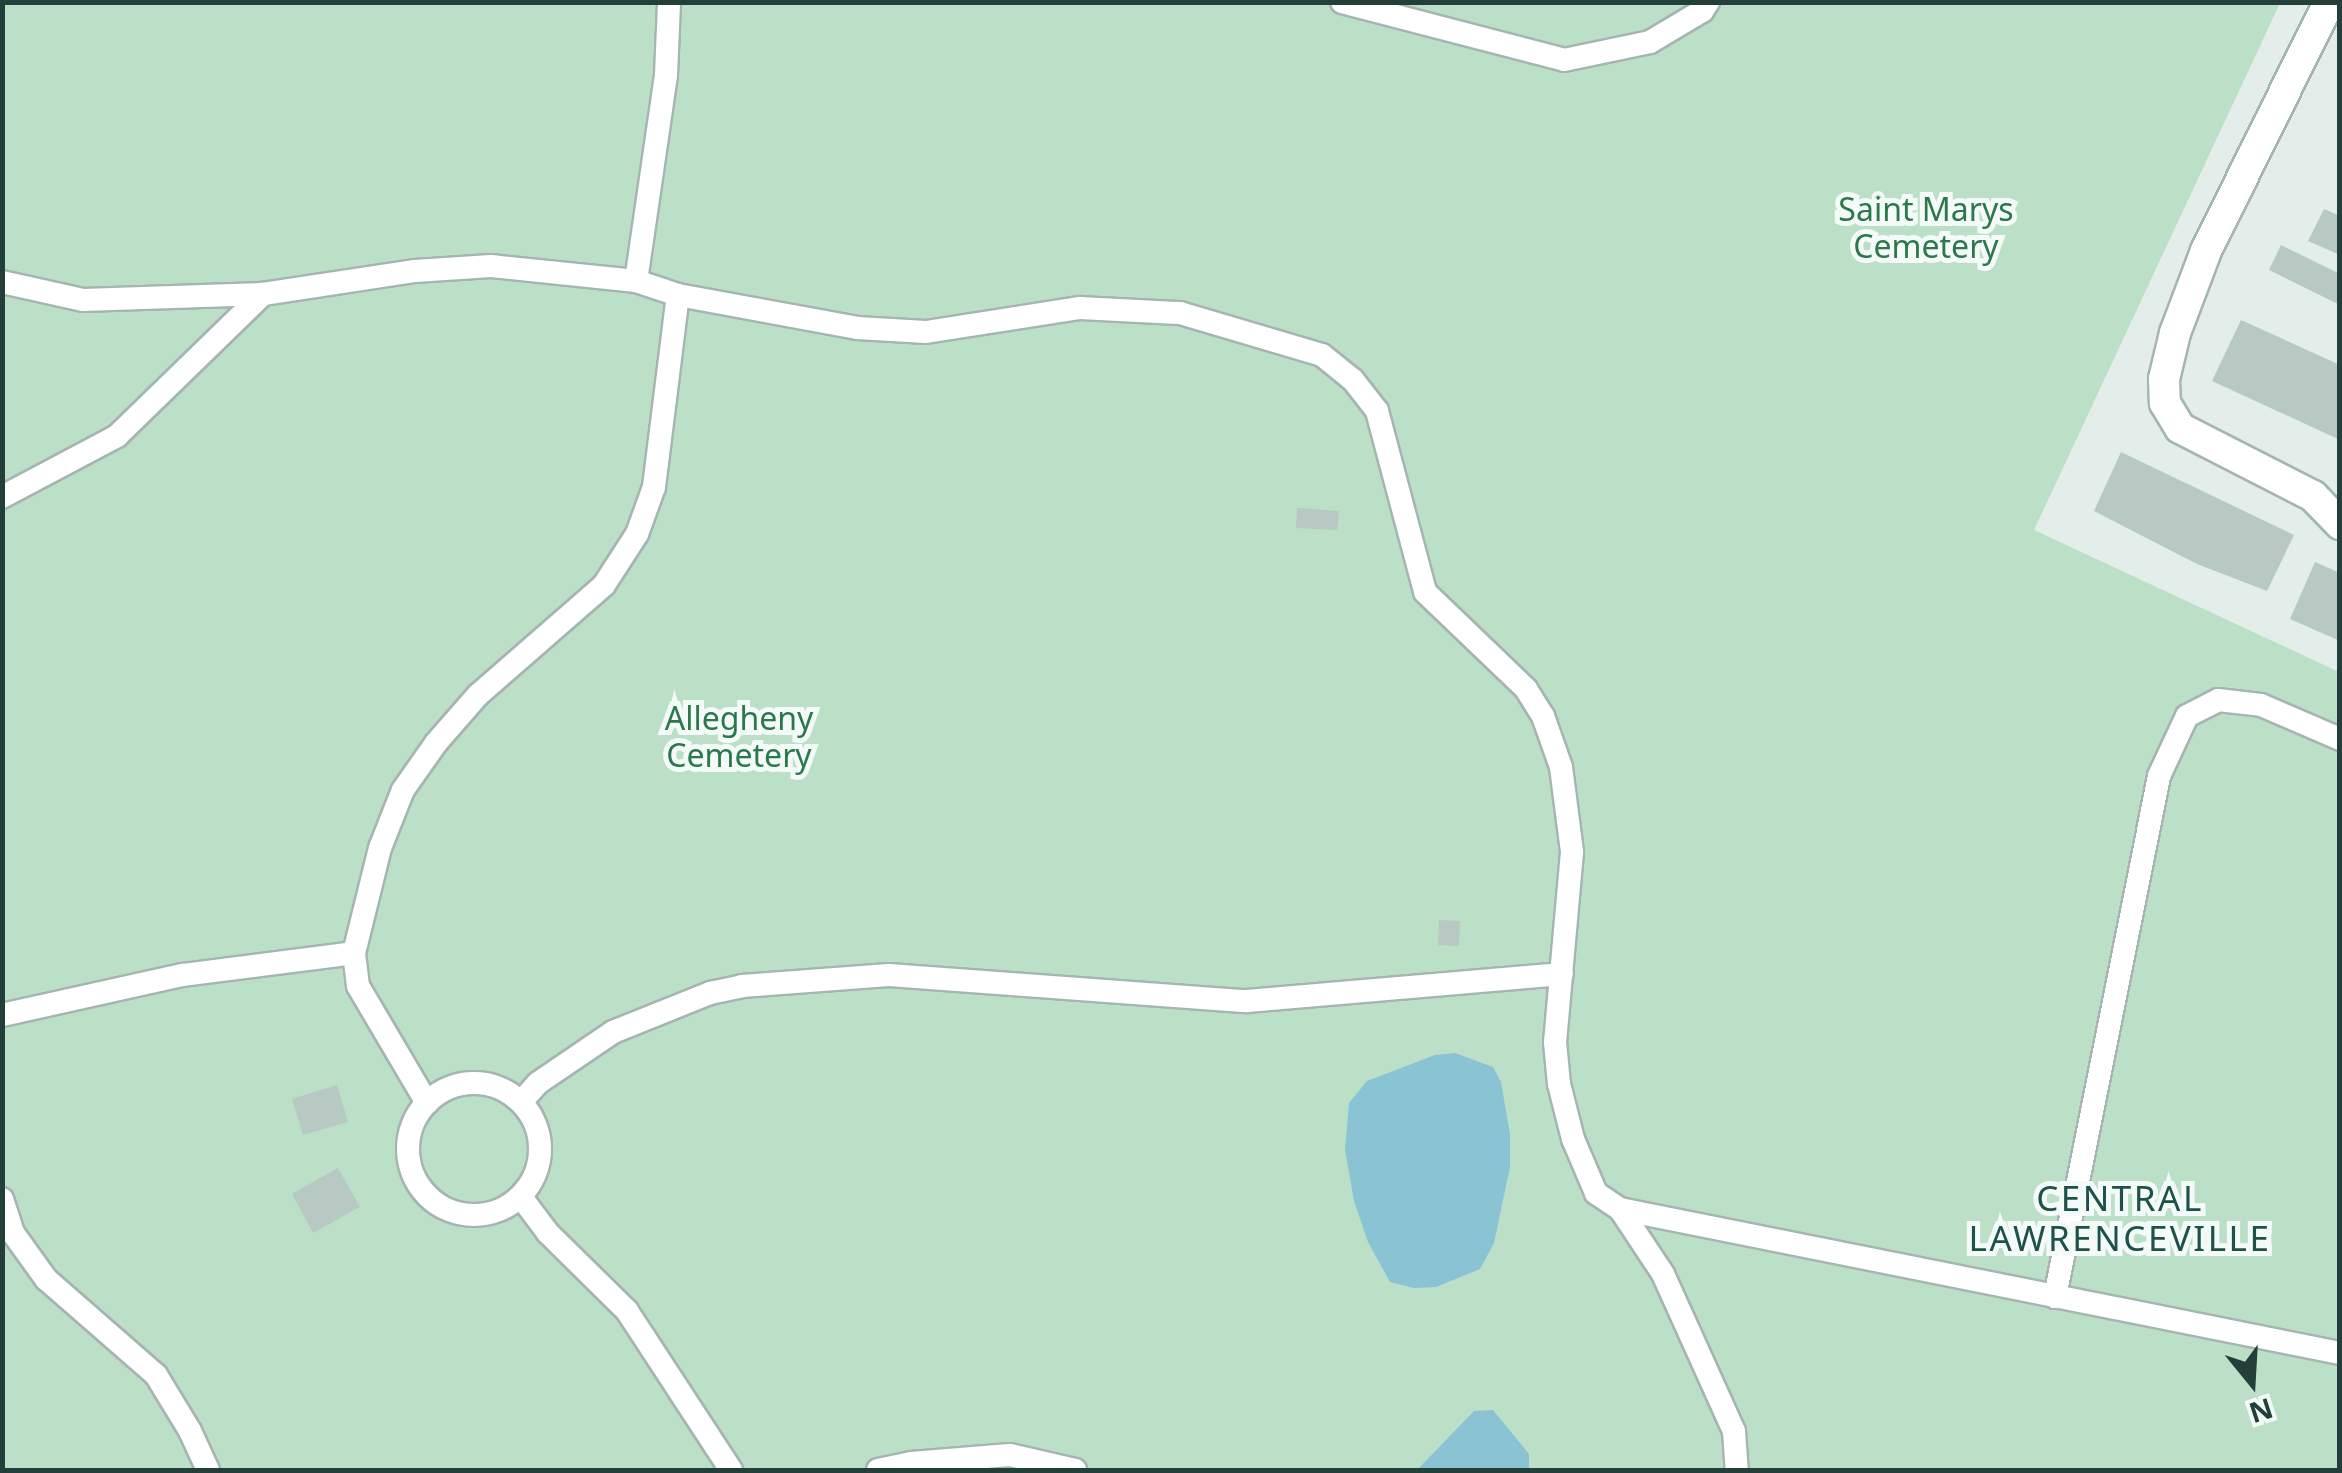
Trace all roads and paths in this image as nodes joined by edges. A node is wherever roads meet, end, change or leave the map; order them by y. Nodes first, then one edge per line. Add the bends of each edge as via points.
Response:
1 (669, 2) edge
2 (1342, 2) edge
3 (1708, 2) edge
4 (2329, 2) edge
5 (636, 281) junction
6 (2, 282) edge
7 (263, 294) junction
8 (678, 295) junction
9 (2, 496) edge
10 (2340, 524) edge
11 (2340, 739) edge
12 (354, 954) junction
13 (1562, 974) junction
14 (2, 1015) edge
15 (522, 1102) junction
16 (427, 1103) junction
17 (520, 1197) junction
18 (2, 1199) edge
19 (1620, 1210) junction
20 (2055, 1297) junction
21 (2340, 1352) edge
22 (208, 1470) edge
23 (730, 1470) edge
24 (878, 1470) edge
25 (1075, 1470) edge
26 (1737, 1470) edge

1 - 5 lane via 666,75
2 - 3 lane via 1564,60 1650,42
4 - 10 street via 2206,251 2164,380 2166,402 2180,428 2313,496
5 - 7 lane via 490,266 414,270
5 - 8 lane
6 - 7 lane via 83,300
7 - 9 lane via 117,436
8 - 12 lane via 654,487 637,534 604,584 478,696 403,790 380,848
8 - 13 lane via 857,328 926,332 1080,308 1180,313 1322,355 1378,411 1425,592 1490,650 1542,716 1561,767 1572,852
11 - 20 lane via 2261,705 2218,700 2187,716 2159,776
12 - 14 lane via 183,976
12 - 16 lane via 358,986
13 - 15 lane via 1247,1001 889,975 742,986 710,992 613,1032 538,1082
13 - 19 lane via 1555,1042 1559,1084 1596,1193
15 - 16 lane via 488,1085 466,1084
15 - 17 lane via 535,1122 541,1154 535,1178
16 - 17 lane via 408,1145 424,1192 451,1212 477,1216
17 - 23 lane via 627,1311
18 - 22 lane via 13,1233 46,1279 156,1375
19 - 20 lane
19 - 26 lane via 1663,1274 1734,1431
20 - 21 lane
24 - 25 lane via 1010,1455

